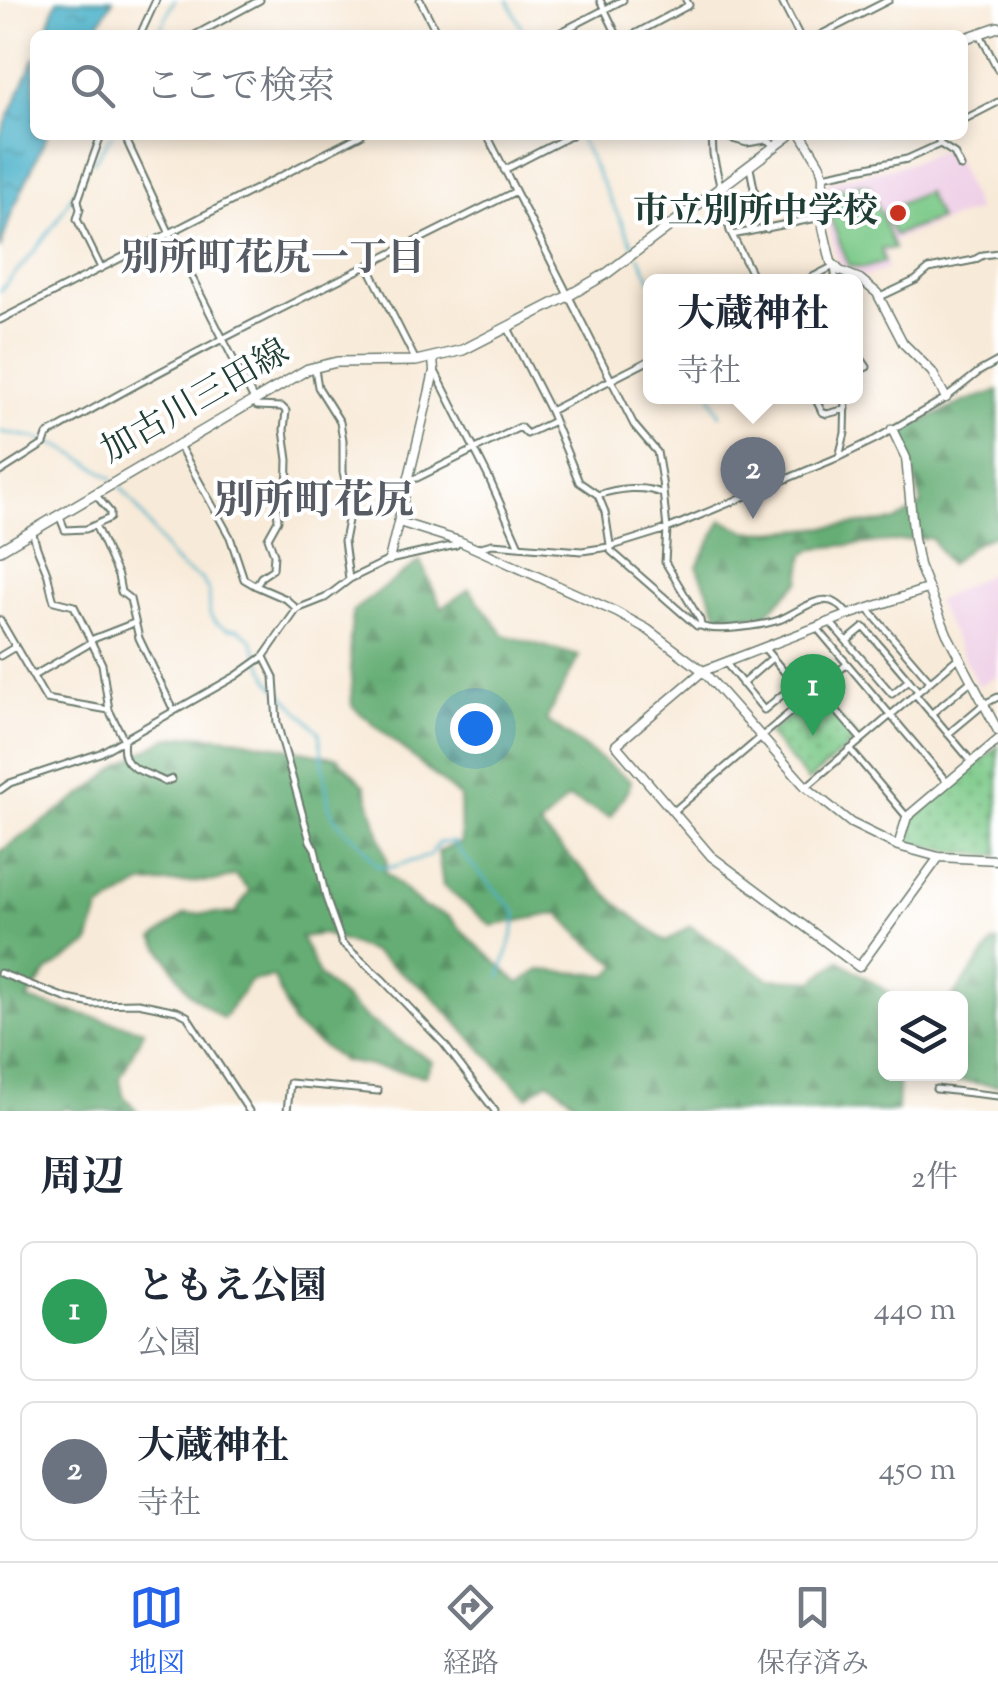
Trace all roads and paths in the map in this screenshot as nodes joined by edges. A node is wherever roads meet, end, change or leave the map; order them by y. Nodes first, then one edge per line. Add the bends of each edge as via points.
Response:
1 (156, 0) edge
2 (260, 0) edge
3 (420, 0) edge
4 (600, 0) edge
5 (624, 0) edge
6 (686, 0) edge
7 (781, 0) edge
8 (889, 0) edge
9 (605, 10) junction
10 (998, 27) edge
11 (142, 30) edge
12 (204, 30) edge
13 (435, 30) edge
14 (564, 30) edge
15 (615, 30) edge
16 (643, 30) edge
17 (796, 30) edge
18 (830, 30) edge
19 (980, 34) junction
20 (968, 38) edge
21 (998, 70) edge
22 (998, 102) edge
23 (968, 117) edge
24 (99, 140) edge
25 (126, 140) edge
26 (350, 140) edge
27 (489, 140) edge
28 (562, 140) edge
29 (714, 140) edge
30 (733, 140) edge
31 (766, 140) edge
32 (766, 140) edge
33 (783, 140) edge
34 (805, 140) edge
35 (938, 140) edge
36 (777, 144) junction
37 (940, 144) junction
38 (749, 166) junction
39 (960, 168) dead end
40 (504, 170) junction
41 (823, 176) junction
42 (721, 188) junction
43 (514, 192) junction
44 (822, 217) junction
45 (767, 229) junction
46 (170, 234) junction
47 (732, 235) junction
48 (998, 253) edge
49 (368, 266) junction
50 (834, 266) junction
51 (101, 268) junction
52 (752, 274) edge
53 (819, 274) edge
54 (835, 274) edge
55 (850, 274) edge
56 (863, 282) edge
57 (568, 296) junction
58 (880, 296) junction
59 (0, 320) edge
60 (508, 328) junction
61 (224, 339) junction
62 (433, 358) junction
63 (416, 361) junction
64 (998, 362) edge
65 (643, 364) edge
66 (315, 366) junction
67 (434, 371) junction
68 (611, 380) junction
69 (946, 398) junction
70 (255, 401) junction
71 (818, 404) edge
72 (846, 404) edge
73 (846, 409) junction
74 (550, 411) junction
75 (554, 421) junction
76 (892, 429) junction
77 (178, 444) junction
78 (475, 449) junction
79 (839, 457) junction
80 (0, 472) edge
81 (409, 480) junction
82 (95, 494) junction
83 (598, 494) junction
84 (663, 494) junction
85 (59, 515) junction
86 (399, 522) junction
87 (96, 524) junction
88 (668, 529) junction
89 (33, 530) junction
90 (460, 541) junction
91 (519, 546) junction
92 (610, 547) junction
93 (476, 548) junction
94 (0, 550) edge
95 (388, 560) junction
96 (350, 580) junction
97 (256, 586) junction
98 (927, 589) junction
99 (868, 608) junction
100 (297, 609) junction
101 (848, 615) junction
102 (0, 620) edge
103 (830, 622) junction
104 (134, 623) junction
105 (702, 626) junction
106 (816, 627) junction
107 (90, 642) junction
108 (847, 642) junction
109 (15, 646) junction
110 (763, 647) junction
111 (0, 656) edge
112 (264, 656) junction
113 (772, 658) junction
114 (958, 658) junction
115 (725, 662) junction
116 (847, 664) junction
117 (702, 671) junction
118 (33, 676) junction
119 (910, 680) junction
120 (930, 681) junction
121 (971, 681) junction
122 (742, 684) junction
123 (794, 685) junction
124 (817, 688) junction
125 (917, 692) junction
126 (998, 697) edge
127 (806, 698) junction
128 (984, 704) junction
129 (109, 710) junction
130 (174, 711) junction
131 (931, 714) junction
132 (890, 715) junction
133 (998, 731) edge
134 (948, 734) junction
135 (761, 737) junction
136 (862, 739) junction
137 (124, 740) junction
138 (998, 740) edge
139 (850, 749) junction
140 (971, 761) junction
141 (172, 779) dead end
142 (947, 782) junction
143 (806, 787) junction
144 (0, 790) edge
145 (672, 812) junction
146 (907, 817) junction
147 (898, 846) junction
148 (939, 856) junction
149 (998, 860) edge
150 (0, 973) edge
151 (936, 1089) dead end
152 (378, 1091) dead end
153 (998, 1096) edge
154 (249, 1111) edge
155 (287, 1111) edge
156 (495, 1111) edge

1 - 11 street
2 - 12 street
3 - 13 street
4 - 9 street
5 - 9 street
6 - 16 street via 689,6
7 - 17 street
8 - 18 street
9 - 14 street
9 - 15 street
10 - 19 main road
19 - 20 main road
19 - 21 street
22 - 23 street
24 - 51 street via 78,200 78,220
25 - 46 street
26 - 46 street
27 - 40 street
28 - 40 street
29 - 42 street
30 - 31 street
32 - 36 street
33 - 36 main road, 加古川三田線
34 - 41 street
35 - 37 street
36 - 38 main road, 加古川三田線
37 - 39 street via 954,152
37 - 41 street via 907,159
38 - 42 main road, 加古川三田線
38 - 45 street
40 - 43 street
41 - 44 street
42 - 47 street
42 - 57 main road, 加古川三田線
43 - 49 street
43 - 57 street
44 - 45 street
44 - 50 street
45 - 47 street
46 - 51 street
46 - 61 street
47 - 52 street
48 - 58 street via 929,269
49 - 61 street
49 - 63 street
50 - 53 street
50 - 54 street
50 - 55 street
51 - 59 street
56 - 58 street
57 - 60 main road, 加古川三田線
57 - 68 street
58 - 69 street via 902,344 932,372
60 - 62 main road, 加古川三田線
60 - 74 street
61 - 70 street
61 - 80 street via 47,435 44,444
62 - 63 main road, 加古川三田線
62 - 67 street
63 - 66 main road, 加古川三田線
64 - 69 street
65 - 68 street
66 - 70 main road, 加古川三田線
66 - 96 street via 318,388 344,440
67 - 78 street
67 - 81 street
68 - 74 street
68 - 84 street via 656,452
69 - 76 street
70 - 77 main road, 加古川三田線
70 - 97 street via 286,411 288,460 287,494 268,538 273,569
71 - 73 street via 827,414
72 - 73 street
73 - 79 street
74 - 75 street
75 - 78 street via 527,434 520,427
75 - 83 street via 580,482
76 - 79 street
76 - 98 street via 906,458 916,556
77 - 82 main road, 加古川三田線
77 - 97 street via 230,538 244,578
78 - 81 street
78 - 91 street
79 - 88 street
81 - 86 street
82 - 85 main road, 加古川三田線
82 - 87 street via 110,512
83 - 84 street
83 - 92 street
84 - 88 street
85 - 87 street via 65,530
85 - 89 main road, 加古川三田線
86 - 90 street
86 - 95 street
87 - 104 street
88 - 92 street
88 - 105 street via 665,562
89 - 94 main road, 加古川三田線
89 - 107 street via 54,602 74,606
90 - 93 street
90 - 95 street
91 - 92 street
91 - 93 street
92 - 105 street
93 - 117 street via 616,612
95 - 96 street
96 - 100 street
97 - 100 street
98 - 99 street
98 - 114 street
99 - 101 street
99 - 120 street
100 - 112 street
101 - 103 street
101 - 105 street via 830,600 770,623
102 - 109 street
103 - 106 street
103 - 108 street
104 - 107 street
104 - 130 street
106 - 110 street
106 - 116 street
107 - 118 street
107 - 129 street via 102,664
108 - 119 street via 892,694
108 - 119 street via 864,627
109 - 111 street
109 - 118 street
110 - 113 street
110 - 115 street
112 - 130 street
112 - 156 street via 274,677 277,723 342,943 444,1044
113 - 122 street
113 - 123 street
114 - 120 street
114 - 121 street
115 - 117 street
115 - 122 street
116 - 124 street
116 - 132 street
117 - 135 street
117 - 145 street via 616,745
118 - 129 street via 46,699
119 - 125 street
120 - 125 street
121 - 128 street
121 - 131 street
122 - 123 street via 764,710
123 - 127 street
124 - 127 street
124 - 136 street
125 - 131 street
125 - 132 street
126 - 128 street
127 - 135 street
128 - 133 street
128 - 134 street
129 - 137 street
130 - 137 street
131 - 134 street
132 - 136 street
132 - 142 street
134 - 140 street
135 - 143 street
135 - 145 street
136 - 139 street
137 - 141 street via 124,760 135,770
137 - 144 street
138 - 140 street
139 - 143 street
139 - 146 street
140 - 142 street
142 - 146 street
143 - 147 street via 851,823
145 - 148 street via 710,856 859,968
146 - 147 street
147 - 148 street
148 - 149 street
150 - 154 street via 68,999 138,1003 188,1016
151 - 153 street
152 - 155 street via 290,1083

